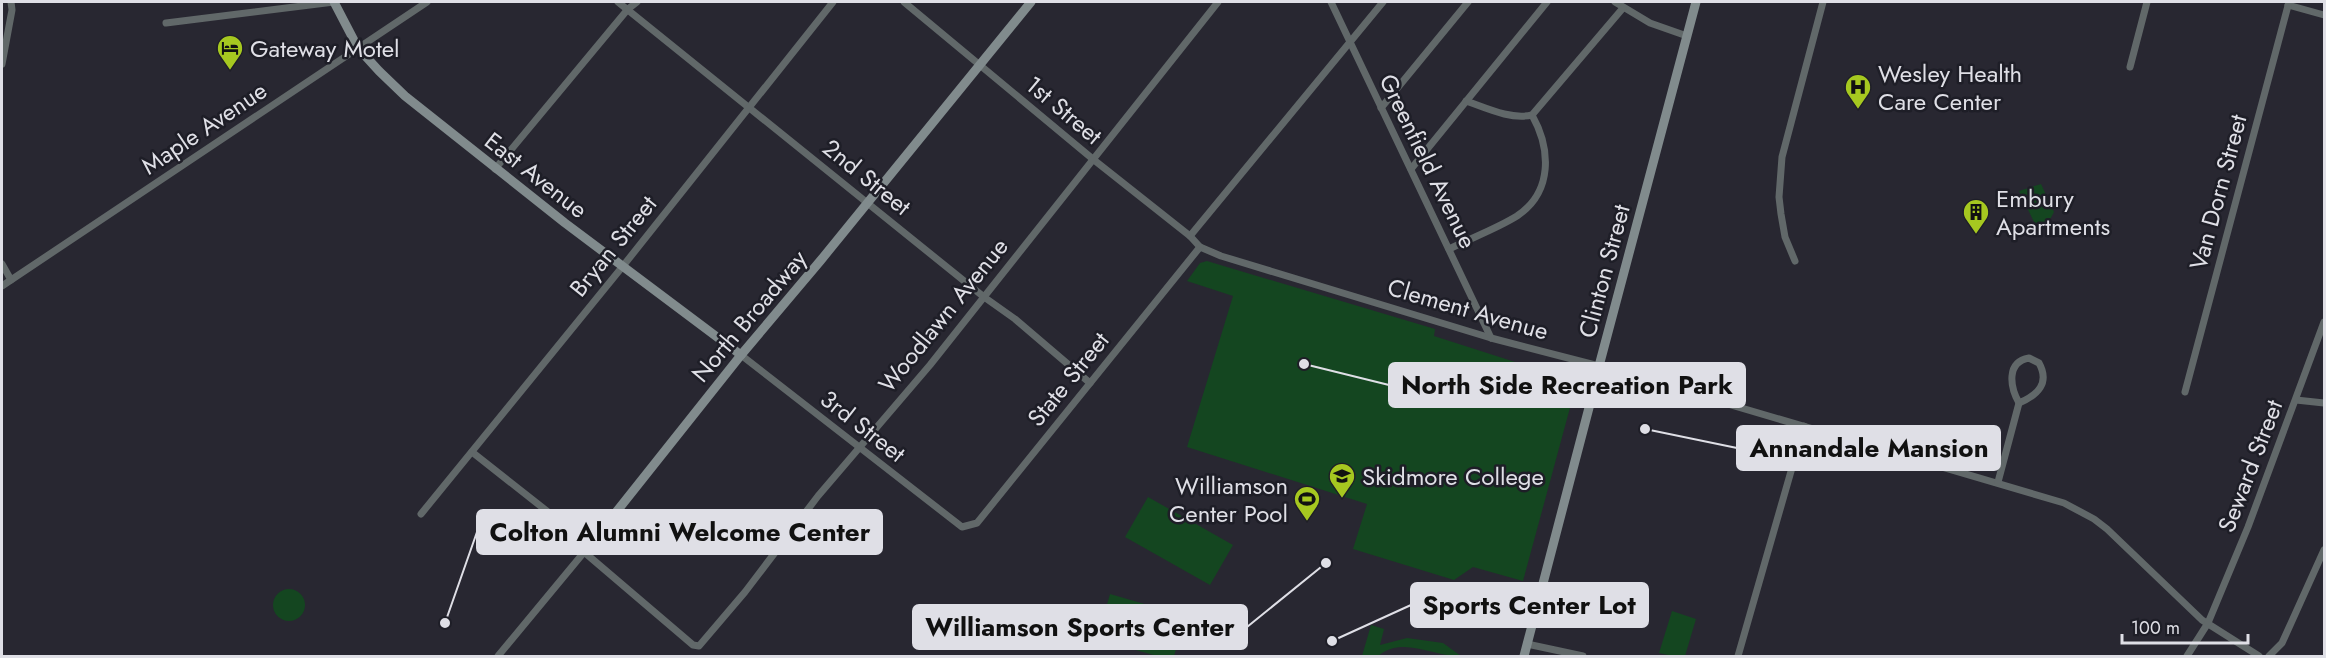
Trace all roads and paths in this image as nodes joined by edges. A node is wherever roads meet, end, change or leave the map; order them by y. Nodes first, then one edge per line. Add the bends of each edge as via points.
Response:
1 (11, 2) edge
2 (334, 2) edge
3 (427, 2) edge
4 (618, 2) edge
5 (637, 2) edge
6 (833, 2) edge
7 (904, 2) edge
8 (1031, 2) edge
9 (1218, 2) edge
10 (1330, 2) edge
11 (1383, 2) edge
12 (1468, 2) edge
13 (1547, 2) edge
14 (1615, 2) edge
15 (1696, 2) edge
16 (1823, 2) edge
17 (2147, 2) edge
18 (2289, 3) edge
19 (1623, 8) junction
20 (628, 9) junction
21 (2325, 15) edge
22 (166, 23) dead end
23 (1687, 36) junction
24 (1350, 42) junction
25 (358, 48) junction
26 (2, 64) edge
27 (980, 66) junction
28 (2130, 67) dead end
29 (1466, 101) junction
30 (750, 107) junction
31 (1381, 108) junction
32 (1532, 115) junction
33 (1094, 160) junction
34 (495, 169) junction
35 (1411, 169) junction
36 (867, 202) junction
37 (1190, 236) junction
38 (1200, 247) junction
39 (1449, 249) junction
40 (1795, 261) dead end
41 (2, 264) edge
42 (623, 266) junction
43 (12, 280) junction
44 (2, 286) edge
45 (984, 297) junction
46 (2325, 322) edge
47 (1491, 338) junction
48 (741, 355) junction
49 (1599, 366) junction
50 (1090, 383) junction
51 (2185, 392) dead end
52 (2296, 400) junction
53 (2019, 403) junction
54 (2325, 403) edge
55 (1804, 426) junction
56 (859, 447) junction
57 (472, 452) junction
58 (1998, 482) junction
59 (421, 514) dead end
60 (962, 527) joint
61 (587, 548) junction
62 (2325, 550) edge
63 (2208, 623) junction
64 (1527, 644) junction
65 (498, 657) edge
66 (1524, 657) edge
67 (1583, 657) edge
68 (1738, 657) edge
69 (2187, 657) edge
70 (2259, 657) edge
71 (2269, 657) edge

1 - 26 street
2 - 22 street
2 - 25 street, East Avenue
3 - 25 street, Maple Avenue
4 - 20 street, 2nd Street
5 - 20 street
6 - 30 street, Bryan Street
7 - 27 street, 1st Street
8 - 27 street, North Broadway
9 - 33 street, Woodlawn Avenue
10 - 24 street, Greenfield Avenue
11 - 24 street
12 - 31 street
13 - 29 street
14 - 19 street
15 - 23 street, Clinton Street
16 - 40 street via 1782,157 1781,214
17 - 28 street
18 - 21 street
18 - 51 street, Van Dorn Street
19 - 23 street
19 - 32 street
20 - 30 street, 2nd Street
20 - 34 street
23 - 49 street, Clinton Street
24 - 31 street, Greenfield Avenue
24 - 37 street
25 - 34 street, East Avenue via 405,96
25 - 43 street, Maple Avenue
27 - 33 street, 1st Street
27 - 36 street, North Broadway
29 - 32 street via 1502,113
29 - 35 street
30 - 36 street, 2nd Street
30 - 42 street, Bryan Street
31 - 35 street, Greenfield Avenue
32 - 39 street via 1545,145 1547,164 1533,202 1518,215
33 - 37 street, 1st Street
33 - 45 street, Woodlawn Avenue
34 - 42 street, East Avenue
35 - 39 street, Greenfield Avenue
36 - 45 street, 2nd Street
36 - 48 street, North Broadway
37 - 38 street, 1st Street
38 - 47 street, Clement Avenue
38 - 50 street, State Street
39 - 47 street, Greenfield Avenue
41 - 43 street
42 - 48 street, East Avenue
42 - 57 street, Bryan Street
43 - 44 street, Maple Avenue
45 - 50 street, 2nd Street
45 - 56 street, Woodlawn Avenue
46 - 52 street, Seward Street
47 - 49 street, Clement Avenue
48 - 56 street, 3rd Street
48 - 61 street, North Broadway
49 - 55 street, Clement Avenue
49 - 64 street, Clinton Street
50 - 60 street, State Street via 977,523
52 - 54 street
52 - 63 street, Seward Street
53 - 53 street via 2044,383 2039,363 2029,358 2022,359 2014,370 2011,384
53 - 58 street
55 - 58 street, Clement Avenue
55 - 68 street
56 - 60 street, 3rd Street
56 - 61 street, Woodlawn Avenue via 699,646 693,645
57 - 59 street, Bryan Street
57 - 61 street
58 - 63 street, Clement Avenue via 2064,503 2094,519
61 - 65 street, North Broadway
62 - 71 street via 2282,643
63 - 69 street, Seward Street
63 - 70 street, Clement Avenue
64 - 66 street, Clinton Street
64 - 67 street

